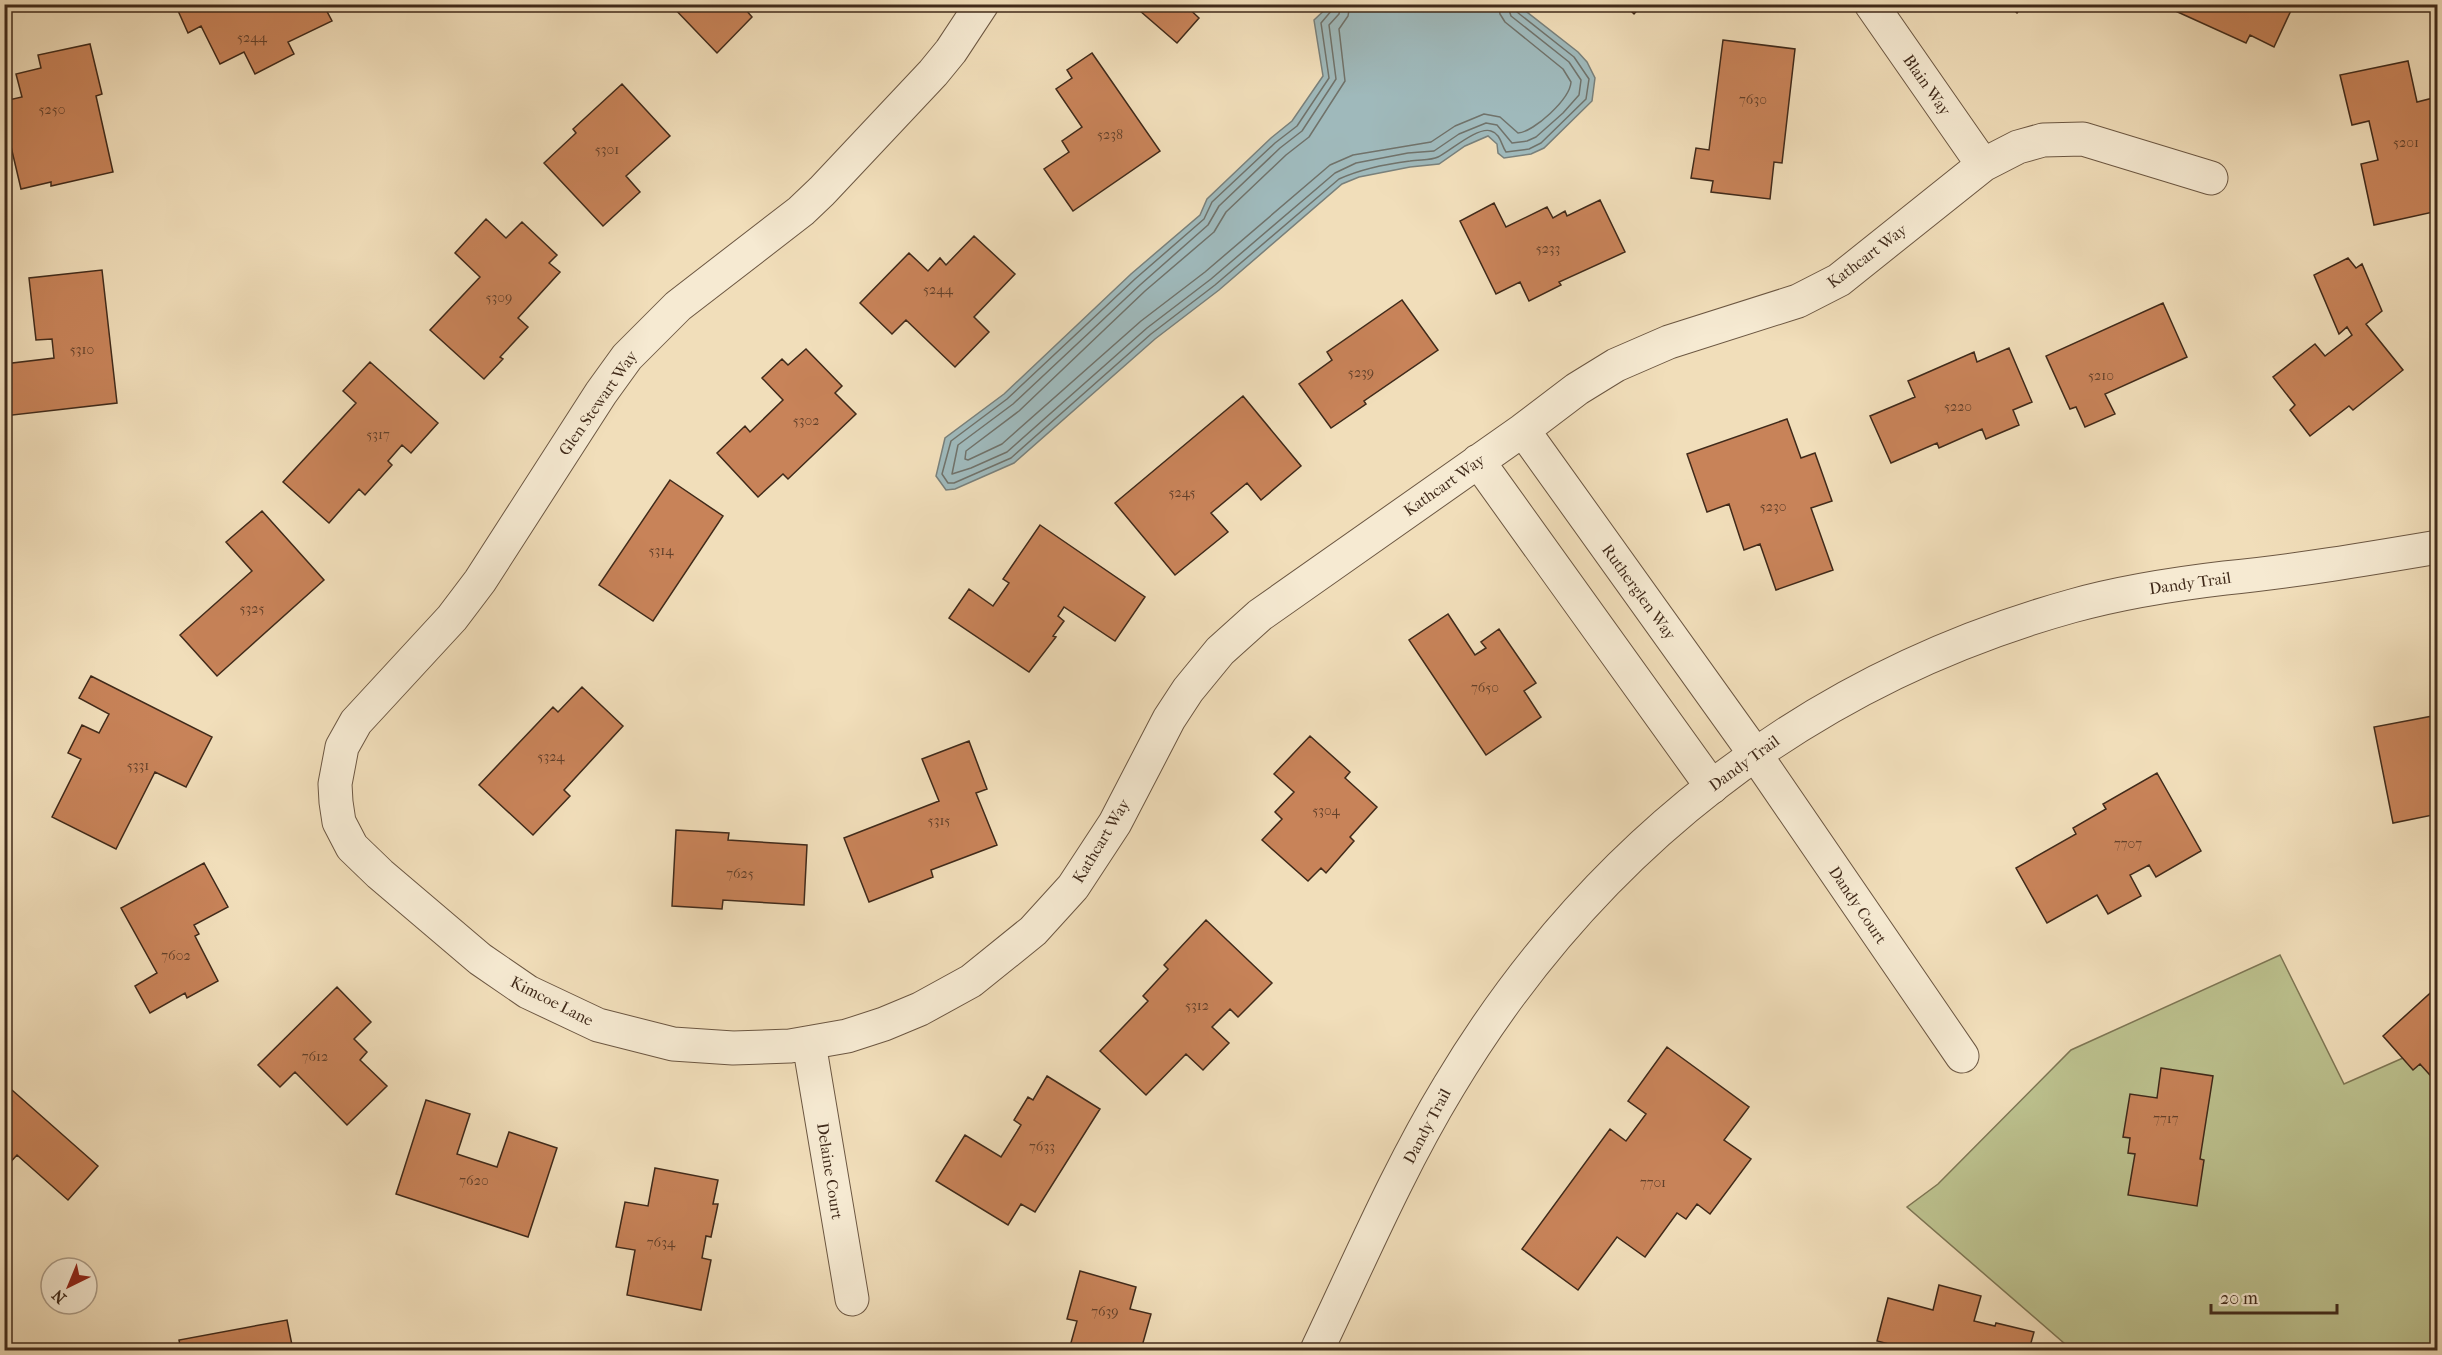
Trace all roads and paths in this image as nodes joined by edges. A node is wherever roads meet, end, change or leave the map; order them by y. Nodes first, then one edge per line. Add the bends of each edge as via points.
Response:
1 (982, 4) edge
2 (1872, 4) edge
3 (1983, 165) junction
4 (2211, 178) dead end
5 (1523, 430) junction
6 (1478, 461) junction
7 (2438, 547) edge
8 (1755, 754) junction
9 (1712, 786) junction
10 (336, 802) joint
11 (809, 1043) junction
12 (1962, 1056) dead end
13 (852, 1299) dead end
14 (1317, 1350) edge

1 - 10 street, Glen Stewart Way via 933,73 813,200 678,306 627,357 475,588 356,722 342,747
2 - 3 street, Blain Way
3 - 4 street, Kathcart Way via 2018,147 2043,140 2083,139
3 - 5 street, Kathcart Way via 1839,280 1798,301 1628,359 1577,389
5 - 6 street, Kathcart Way
5 - 8 street, Rutherglen Way
6 - 9 street
6 - 11 street, Kathcart Way via 1260,615 1220,651 1169,719 1115,823 1084,872 1061,902 1019,944 971,981 920,1009 847,1036
7 - 8 street, Dandy Trail via 2167,585 2032,617 1940,651 1852,693
8 - 9 street, Dandy Trail
8 - 12 street, Dandy Court
9 - 14 street, Dandy Trail via 1600,886 1507,996 1416,1143
10 - 11 street, Kimcoe Lane via 339,822 352,847 480,959 528,992 598,1024 673,1044 770,1048
11 - 13 street, Delaine Court

